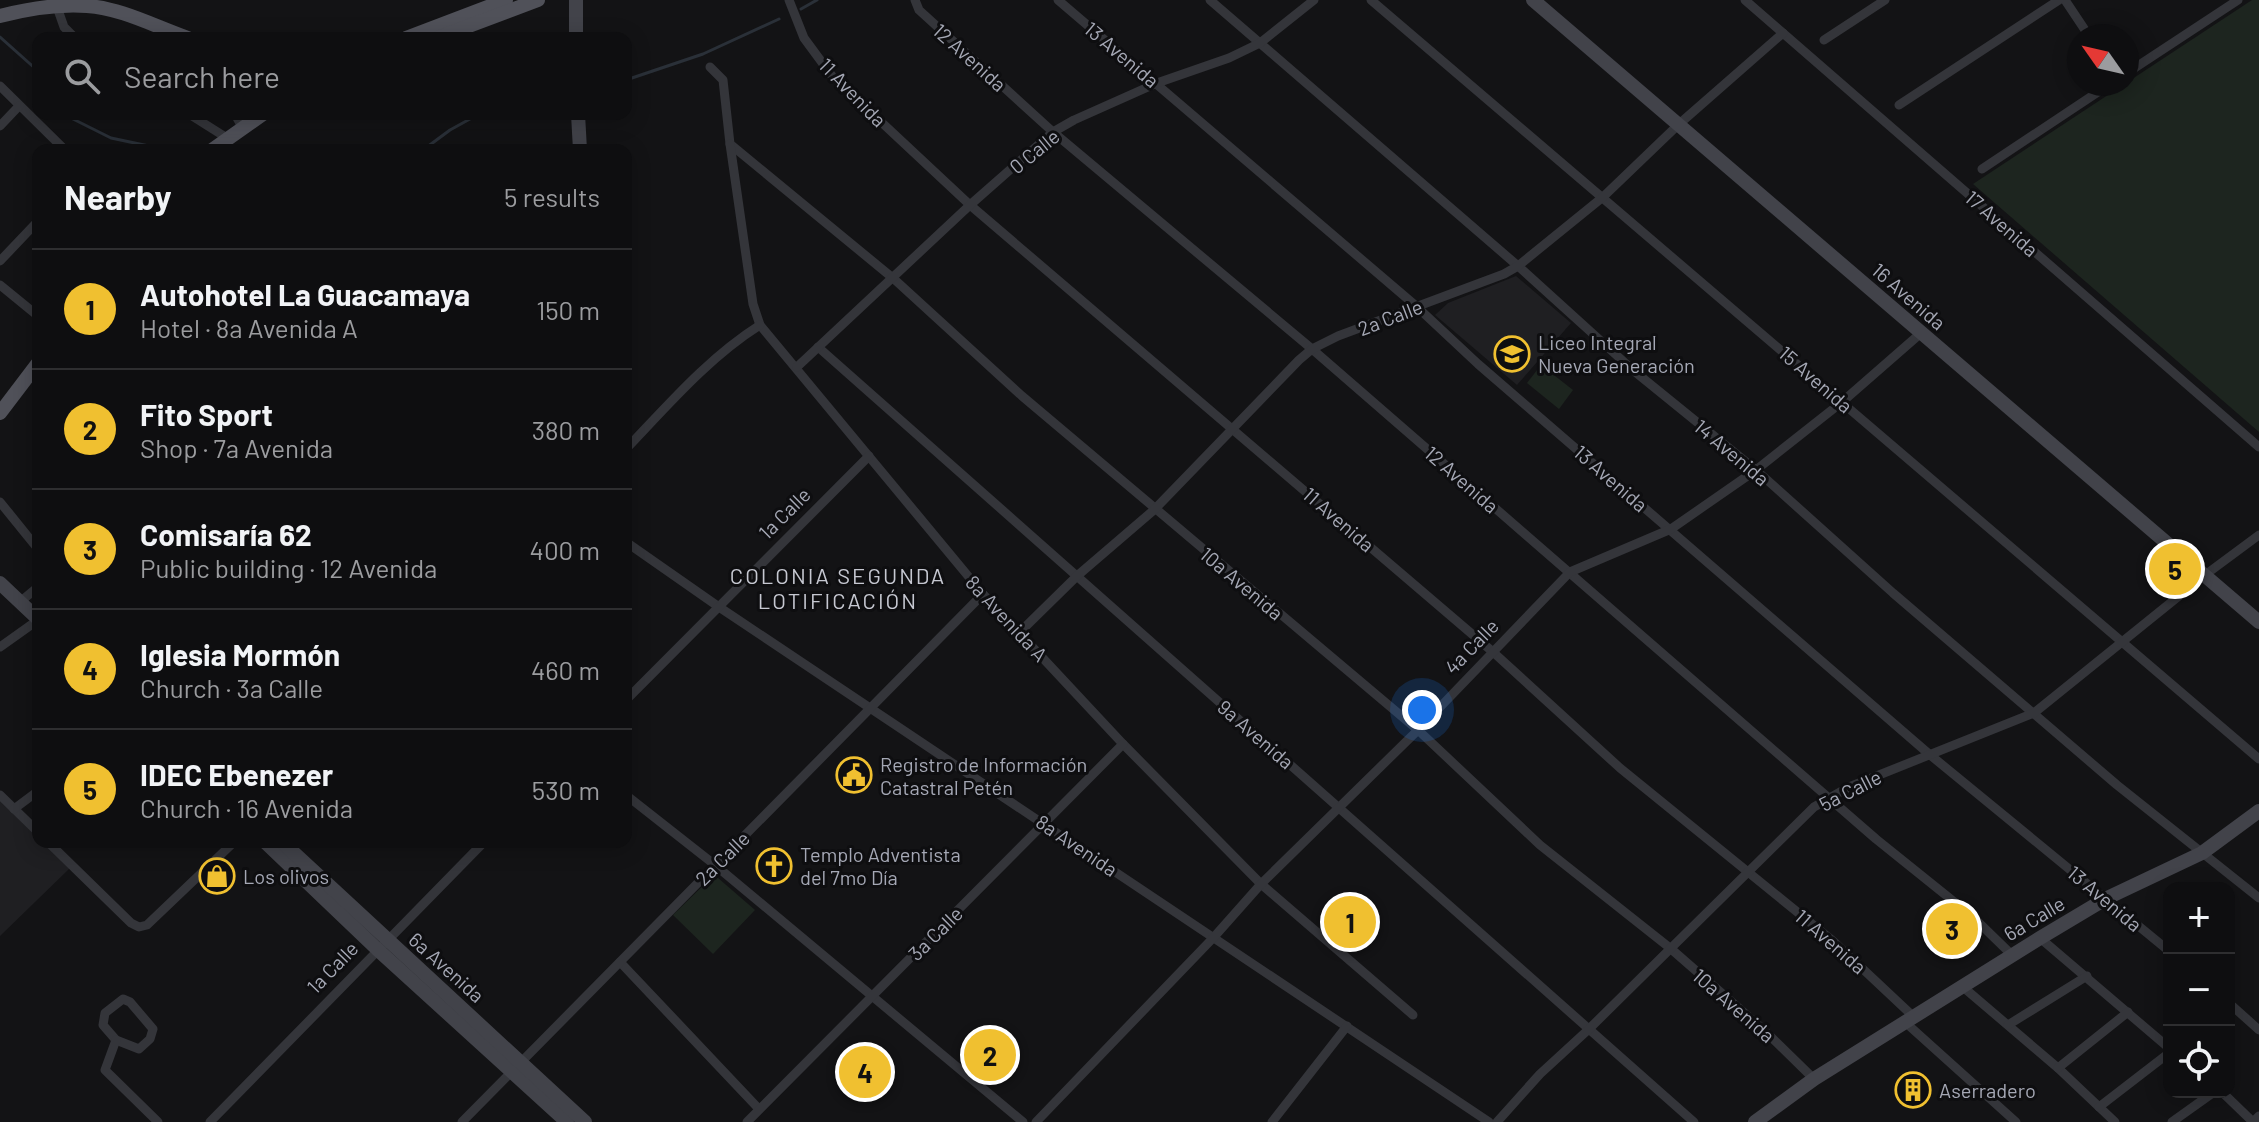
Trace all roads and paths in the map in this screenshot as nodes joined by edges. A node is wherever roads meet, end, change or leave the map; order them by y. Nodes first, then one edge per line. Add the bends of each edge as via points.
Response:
1 (506, 0) edge
2 (538, 0) edge
3 (576, 0) edge
4 (789, 0) edge
5 (915, 0) edge
6 (1058, 0) edge
7 (1210, 0) edge
8 (1314, 0) edge
9 (1371, 0) edge
10 (1533, 0) edge
11 (1745, 0) edge
12 (1885, 0) edge
13 (2062, 0) edge
14 (2238, 0) edge
15 (57, 7) junction
16 (0, 16) edge
17 (2080, 24) edge
18 (69, 32) edge
19 (172, 32) edge
20 (422, 32) edge
21 (453, 32) edge
22 (576, 32) edge
23 (1783, 33) junction
24 (1824, 40) dead end
25 (1260, 43) junction
26 (2139, 65) edge
27 (710, 67) dead end
28 (1157, 83) junction
29 (0, 86) edge
30 (2092, 96) edge
31 (1899, 105) dead end
32 (19, 106) junction
33 (32, 118) edge
34 (34, 120) edge
35 (198, 120) edge
36 (575, 120) edge
37 (577, 120) edge
38 (238, 121) edge
39 (1678, 125) junction
40 (0, 126) edge
41 (1053, 132) junction
42 (227, 138) junction
43 (59, 144) edge
44 (220, 144) edge
45 (573, 144) edge
46 (579, 144) edge
47 (730, 144) junction
48 (1982, 169) dead end
49 (1603, 197) junction
50 (970, 205) junction
51 (32, 227) edge
52 (0, 261) edge
53 (1518, 266) junction
54 (894, 279) junction
55 (0, 285) edge
56 (1416, 306) junction
57 (32, 311) edge
58 (760, 325) junction
59 (1921, 333) junction
60 (818, 347) junction
61 (1312, 349) junction
62 (797, 367) junction
63 (32, 371) edge
64 (1842, 402) junction
65 (0, 413) edge
66 (1233, 427) junction
67 (632, 443) edge
68 (2259, 447) edge
69 (869, 456) junction
70 (1756, 470) junction
71 (0, 502) edge
72 (1155, 509) junction
73 (1671, 529) junction
74 (2259, 535) edge
75 (32, 542) edge
76 (632, 546) edge
77 (1570, 572) junction
78 (2205, 575) junction
79 (1077, 576) junction
80 (0, 583) edge
81 (32, 592) edge
82 (983, 594) junction
83 (20, 602) junction
84 (719, 607) junction
85 (32, 614) edge
86 (2259, 622) edge
87 (32, 624) edge
88 (1020, 632) junction
89 (2122, 642) junction
90 (0, 647) edge
91 (1493, 652) junction
92 (632, 694) edge
93 (871, 708) junction
94 (2034, 713) junction
95 (1418, 730) junction
96 (1123, 744) junction
97 (1929, 754) junction
98 (2259, 759) edge
99 (0, 795) edge
100 (32, 796) edge
101 (1829, 799) junction
102 (632, 800) edge
103 (1338, 807) junction
104 (14, 809) junction
105 (2259, 811) edge
106 (1044, 823) junction
107 (32, 826) edge
108 (54, 848) edge
109 (228, 848) edge
110 (272, 848) edge
111 (288, 848) edge
112 (478, 848) edge
113 (2202, 853) junction
114 (715, 865) junction
115 (1751, 872) junction
116 (1261, 884) junction
117 (2107, 898) junction
118 (2259, 898) edge
119 (1214, 937) junction
120 (2040, 938) junction
121 (382, 945) junction
122 (2163, 946) edge
123 (1670, 948) junction
124 (2012, 955) junction
125 (620, 962) junction
126 (2087, 976) junction
127 (1963, 987) junction
128 (871, 997) junction
129 (2235, 1008) edge
130 (2128, 1012) junction
131 (1413, 1015) dead end
132 (1910, 1020) junction
133 (2008, 1025) junction
134 (1347, 1026) junction
135 (1589, 1029) junction
136 (2259, 1030) edge
137 (116, 1040) junction
138 (2163, 1044) edge
139 (2163, 1055) edge
140 (517, 1066) junction
141 (2058, 1068) junction
142 (1814, 1079) junction
143 (2206, 1098) edge
144 (2228, 1098) edge
145 (2099, 1107) junction
146 (759, 1109) junction
147 (2259, 1116) edge
148 (158, 1122) edge
149 (210, 1122) edge
150 (462, 1122) edge
151 (567, 1122) edge
152 (585, 1122) edge
153 (747, 1122) edge
154 (1023, 1122) edge
155 (1036, 1122) edge
156 (1272, 1122) edge
157 (1489, 1122) edge
158 (1497, 1122) edge
159 (1694, 1122) edge
160 (1755, 1122) edge
161 (2016, 1122) edge
162 (2115, 1122) edge
163 (2172, 1122) edge

1 - 20 main road
2 - 21 main road
3 - 22 main road
4 - 50 street, 11 Avenida via 804,38 832,76
5 - 41 street, 12 Avenida via 919,10
6 - 28 street, 13 Avenida
7 - 25 street, 14 Avenida
8 - 25 street, 0 Calle
9 - 49 street, 15 Avenida
10 - 39 main road, 16 Avenida
11 - 23 street, 17 Avenida
12 - 24 street
13 - 17 street
13 - 31 street
14 - 26 street
15 - 16 main road
15 - 18 street
15 - 19 main road via 117,12
23 - 39 street, 2a Calle
23 - 68 street, 17 Avenida
25 - 28 street, 0 Calle
25 - 53 street, 14 Avenida
27 - 47 street via 723,80
28 - 41 street, 0 Calle
28 - 56 street, 13 Avenida
29 - 32 street
30 - 48 street
32 - 33 street
32 - 40 street
34 - 43 street
35 - 42 street
36 - 45 main road
37 - 46 main road
38 - 42 main road
39 - 49 street, 2a Calle
39 - 59 main road, 16 Avenida
41 - 50 street, 0 Calle
41 - 61 street, 12 Avenida
42 - 44 main road
47 - 54 street, 10a Avenida
47 - 58 street, 8a Avenida A
49 - 53 street, 2a Calle
49 - 64 street, 15 Avenida
50 - 54 street, 0 Calle
50 - 66 street, 11 Avenida
51 - 52 street
53 - 56 street, 2a Calle
53 - 70 street, 14 Avenida via 1634,371
54 - 60 street, 0 Calle
54 - 72 street, 10a Avenida
55 - 57 street
56 - 61 street, 2a Calle
56 - 73 street, 13 Avenida
58 - 62 street, 8a Avenida A
58 - 67 street via 694,377
59 - 64 street, 4a Calle
59 - 78 main road, 16 Avenida
60 - 62 street, 0 Calle
60 - 79 street, 9a Avenida
61 - 66 street, 2a Calle
61 - 77 street, 12 Avenida
62 - 69 street, 8a Avenida A
63 - 65 main road
64 - 70 street, 4a Calle
64 - 89 street, 15 Avenida
66 - 72 street, 2a Calle
66 - 91 street, 11 Avenida
69 - 82 street, 8a Avenida A
69 - 84 street, 1a Calle
70 - 73 street, 4a Calle
70 - 94 street, 14 Avenida
71 - 75 street
72 - 79 street, 2a Calle
72 - 95 street, 10a Avenida
73 - 77 street, 4a Calle
73 - 97 street, 13 Avenida
74 - 78 street, 5a Calle
76 - 84 street, 8a Avenida
77 - 91 street, 4a Calle
77 - 101 street, 12 Avenida
78 - 86 main road, 16 Avenida
78 - 89 street, 5a Calle
79 - 88 street, 2a Calle
79 - 103 street, 9a Avenida
80 - 83 main road
81 - 83 street
82 - 88 street, 8a Avenida A
82 - 93 street, 2a Calle
83 - 85 main road
84 - 92 street, 1a Calle
84 - 93 street, 8a Avenida
87 - 90 street
88 - 96 street, 8a Avenida A
89 - 94 street, 5a Calle
89 - 98 street, 15 Avenida
91 - 95 street, 4a Calle
91 - 115 street, 11 Avenida via 1620,768
93 - 106 street, 8a Avenida
93 - 114 street, 2a Calle
94 - 97 street, 5a Calle
94 - 113 street, 14 Avenida
95 - 103 street, 4a Calle
95 - 123 street, 10a Avenida via 1540,845
96 - 106 street, 3a Calle
96 - 116 street, 8a Avenida A
97 - 101 street, 5a Calle
97 - 117 street, 13 Avenida
99 - 104 street
100 - 104 street
101 - 115 street, 5a Calle via 1814,807
101 - 124 street, 12 Avenida
102 - 114 street
103 - 116 street, 4a Calle
103 - 135 street, 9a Avenida
104 - 107 street
105 - 113 main road, 6a Calle
106 - 119 street, 8a Avenida
106 - 128 street, 3a Calle
108 - 109 street via 139,927
110 - 121 main road, 6a Avenida
111 - 121 main road, 6a Avenida
112 - 121 street, 1a Calle
113 - 117 main road, 6a Calle
113 - 118 street, 14 Avenida
114 - 125 street, 2a Calle
114 - 128 street
115 - 123 street, 5a Calle
115 - 132 street, 11 Avenida via 1833,941
116 - 119 street, 4a Calle
116 - 131 street, 8a Avenida A
117 - 120 main road, 6a Calle
117 - 122 street, 13 Avenida
119 - 134 street, 8a Avenida
119 - 155 street, 4a Calle
120 - 124 main road, 6a Calle
120 - 126 street
121 - 140 main road, 6a Avenida
121 - 149 street, 1a Calle
123 - 135 street, 5a Calle
123 - 142 street, 10a Avenida
124 - 127 main road, 6a Calle
125 - 140 street, 2a Calle
125 - 146 street
126 - 130 street
126 - 133 street
127 - 132 main road, 6a Calle
127 - 133 street
128 - 146 street, 3a Calle
128 - 154 street
129 - 136 street
130 - 138 street
130 - 141 street
132 - 142 main road, 6a Calle
132 - 161 street, 11 Avenida
133 - 141 street
134 - 156 street
134 - 157 street, 8a Avenida
135 - 158 street, 5a Calle
135 - 159 street, 9a Avenida
137 - 137 street via 103,1017 123,999 151,1023 153,1034 139,1049
137 - 148 street via 105,1070
139 - 145 street
140 - 150 street, 2a Calle
140 - 151 main road, 6a Avenida
140 - 152 main road, 6a Avenida
141 - 145 street
142 - 160 main road, 6a Calle
143 - 163 street
144 - 147 street via 2253,1122
145 - 162 street
146 - 153 street, 3a Calle

